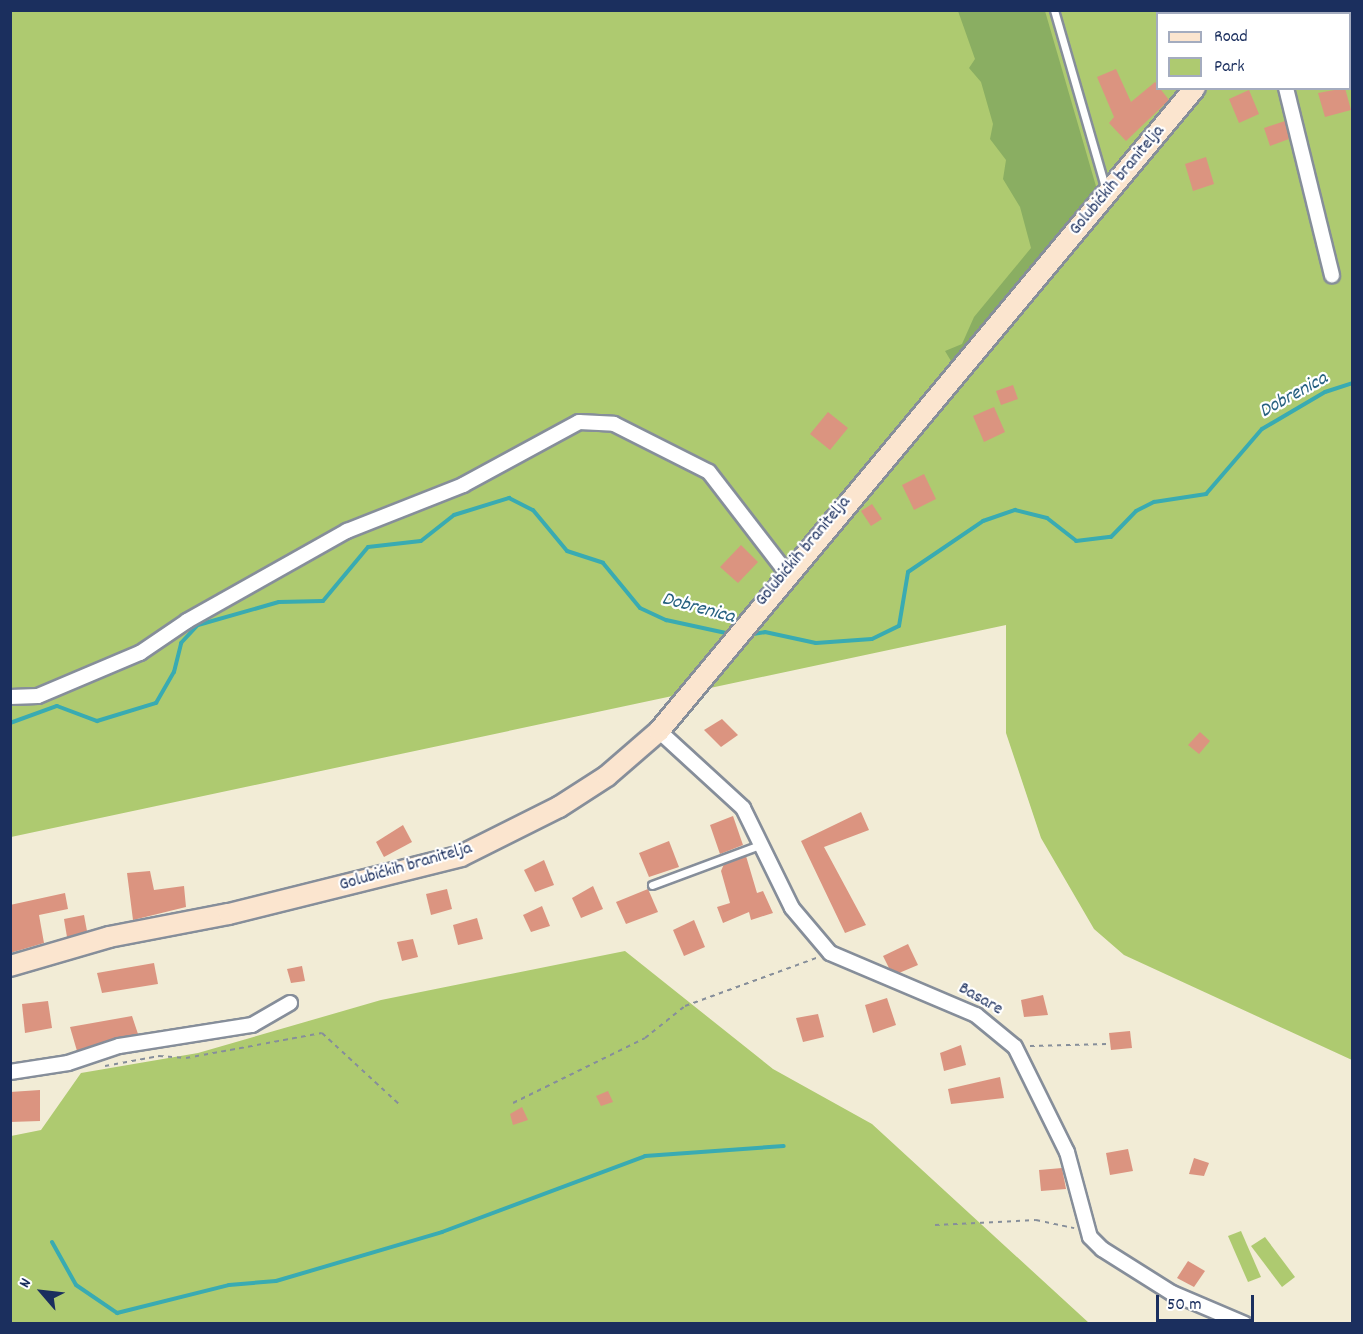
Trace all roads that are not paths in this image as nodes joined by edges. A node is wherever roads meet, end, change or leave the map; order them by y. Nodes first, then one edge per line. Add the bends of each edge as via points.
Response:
1 (1054, 10) edge
2 (1193, 90) edge
3 (1286, 90) edge
4 (1107, 195) junction
5 (1332, 276) dead end
6 (781, 579) junction
7 (10, 696) edge
8 (658, 731) junction
9 (762, 844) junction
10 (652, 885) dead end
11 (10, 966) edge
12 (290, 1003) dead end
13 (10, 1072) edge
14 (1245, 1323) edge

1 - 4 lane
2 - 4 street, Golubićkih branitelja
3 - 5 street
4 - 6 street, Golubićkih branitelja
6 - 7 street via 709,472 614,424 579,422 463,485 347,531 187,621 140,654 38,696
6 - 8 street, Golubićkih branitelja
8 - 9 street, Basare via 743,808
8 - 11 street, Golubićkih branitelja via 607,776 559,807 461,856 229,914 109,937
9 - 10 lane
9 - 14 street, Basare via 792,908 830,953 976,1015 1015,1047 1068,1152 1090,1237 1128,1269 1208,1311
12 - 13 street via 252,1025 119,1047

